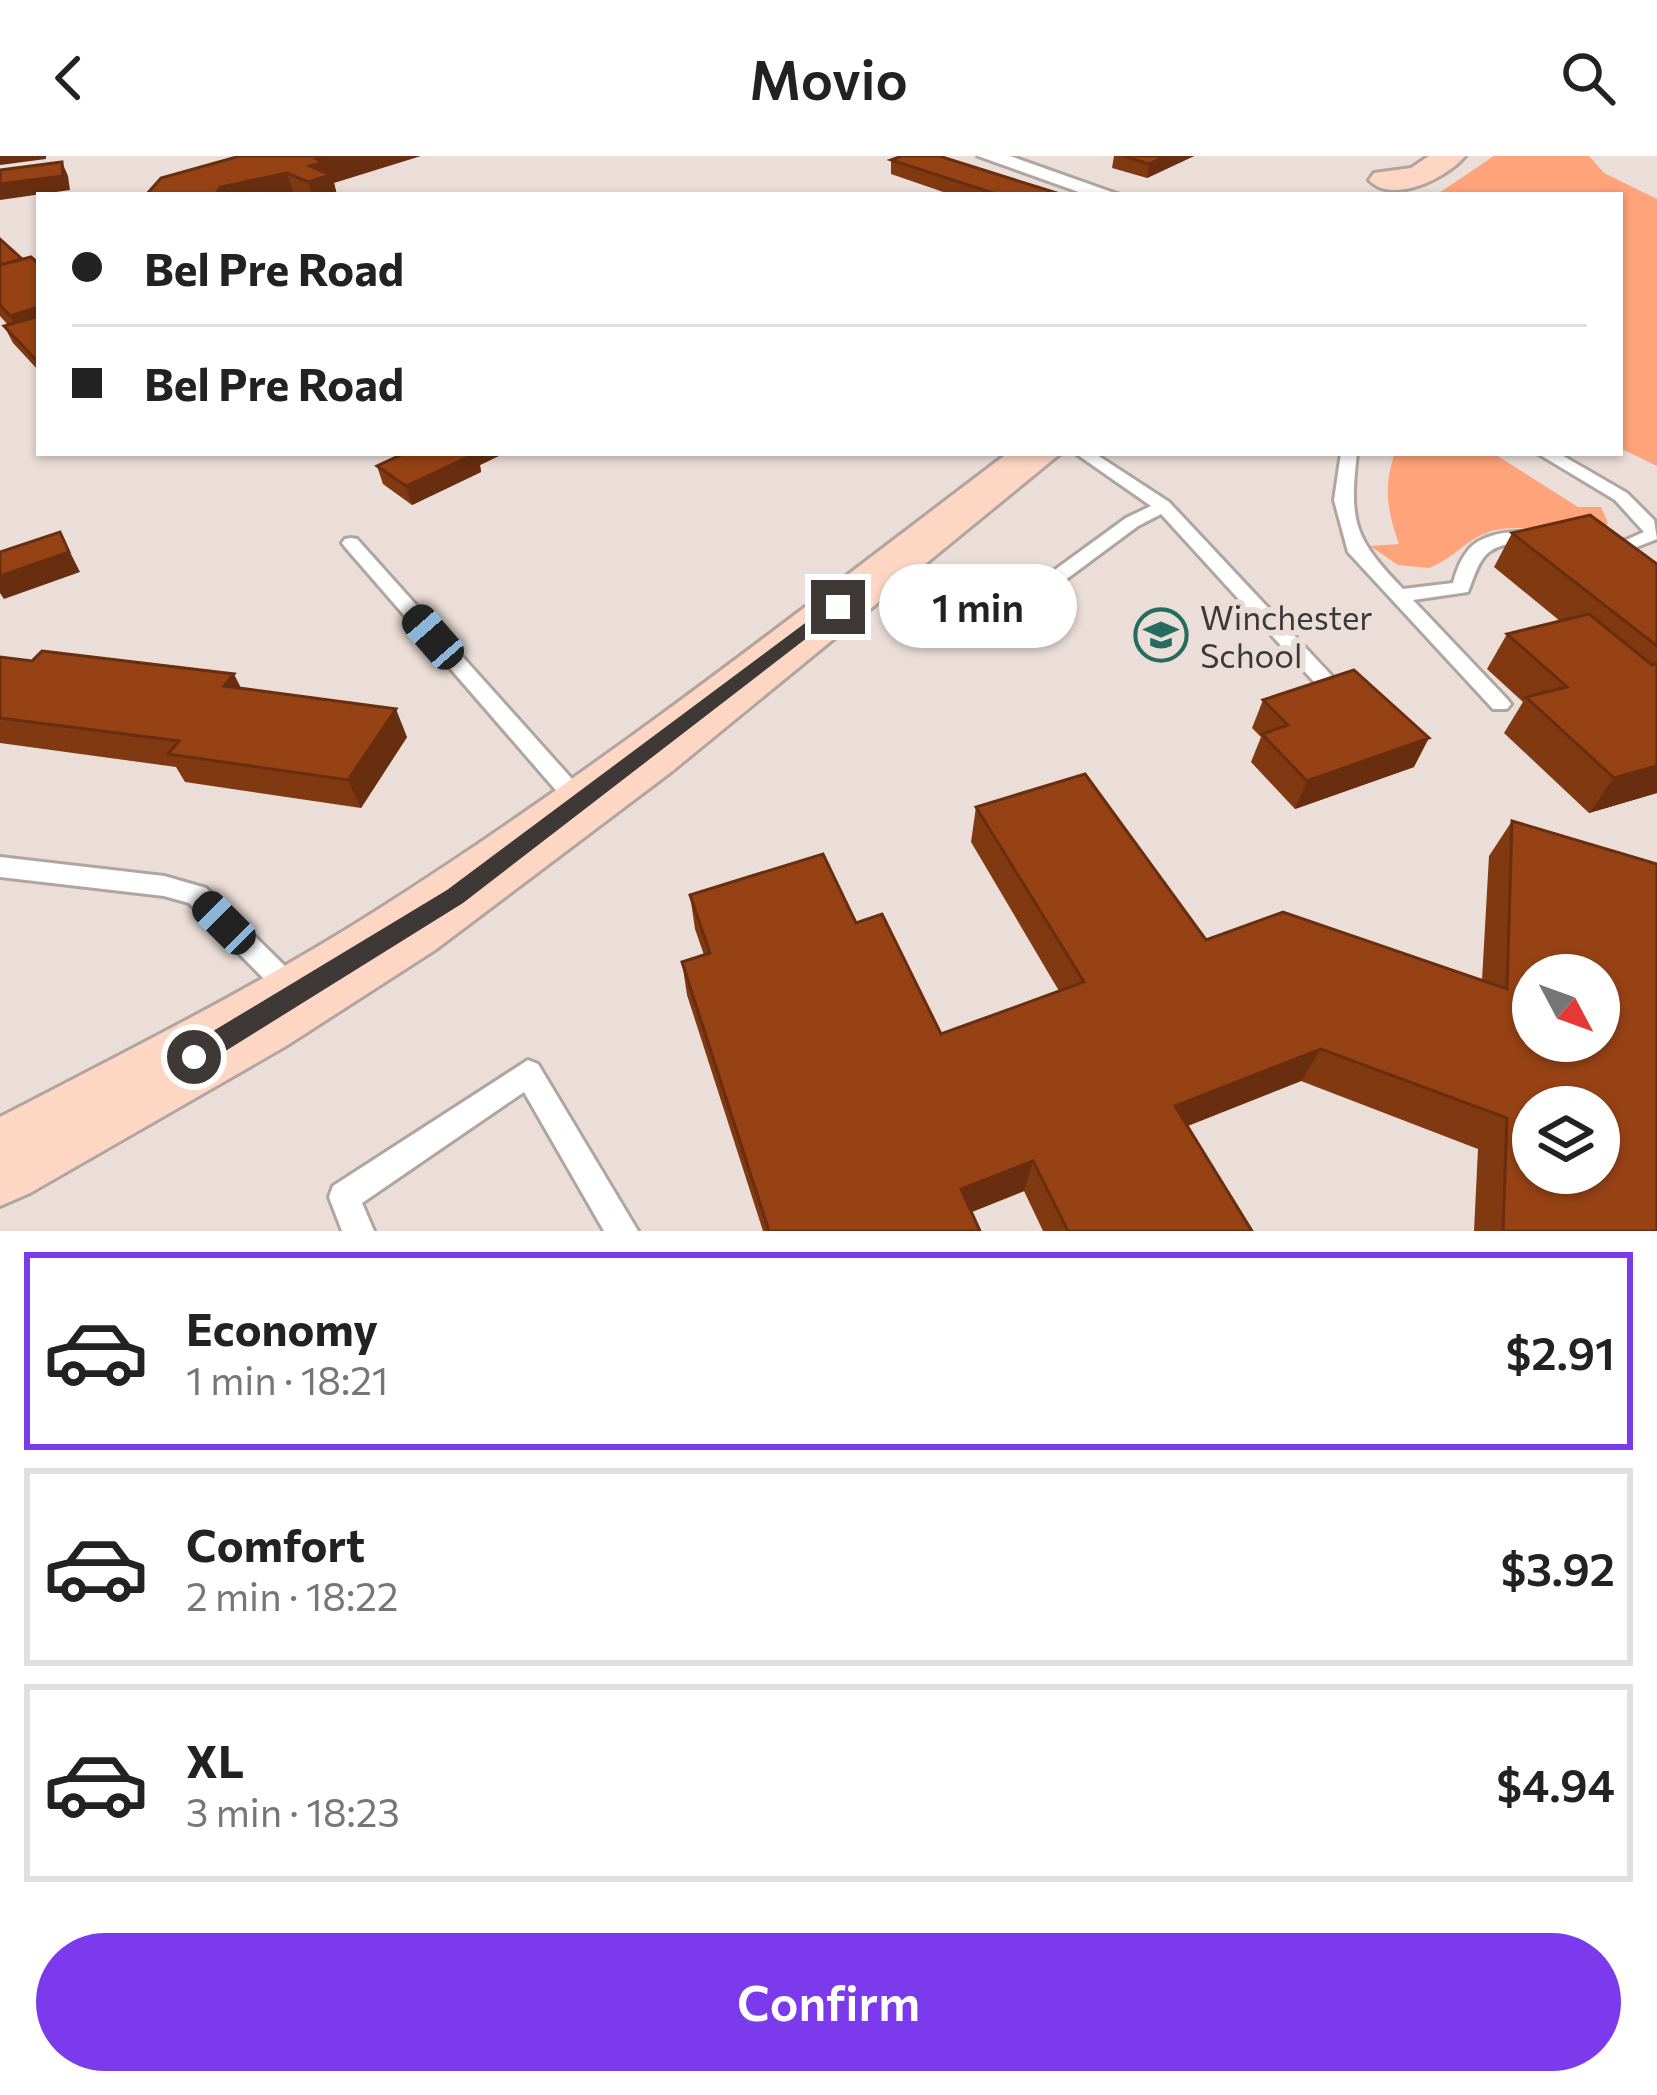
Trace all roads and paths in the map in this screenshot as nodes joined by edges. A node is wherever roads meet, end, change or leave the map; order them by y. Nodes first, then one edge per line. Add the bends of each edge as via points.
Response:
1 (989, 156) edge
2 (1450, 156) edge
3 (1385, 177) edge
4 (1100, 192) edge
5 (1034, 456) edge
6 (1088, 456) edge
7 (1349, 456) edge
8 (1550, 456) edge
9 (1163, 506) junction
10 (1547, 538) edge
11 (351, 543) dead end
12 (1593, 544) edge
13 (1396, 596) junction
14 (1007, 614) dead end
15 (1324, 680) edge
16 (1500, 704) dead end
17 (581, 805) junction
18 (0, 867) edge
19 (297, 996) junction
20 (0, 1162) edge
21 (358, 1231) edge
22 (622, 1231) edge

1 - 4 street
2 - 3 main road via 1419,176
5 - 17 main road
6 - 9 lane
7 - 13 lane via 1343,500 1357,552
8 - 12 lane via 1645,516 1654,534 1629,545
9 - 14 lane
9 - 15 lane
10 - 13 lane via 1485,544 1466,562 1461,588
11 - 17 lane
13 - 16 lane
17 - 19 main road via 405,931
18 - 19 lane via 197,896
19 - 20 main road
21 - 22 lane via 344,1197 528,1073

